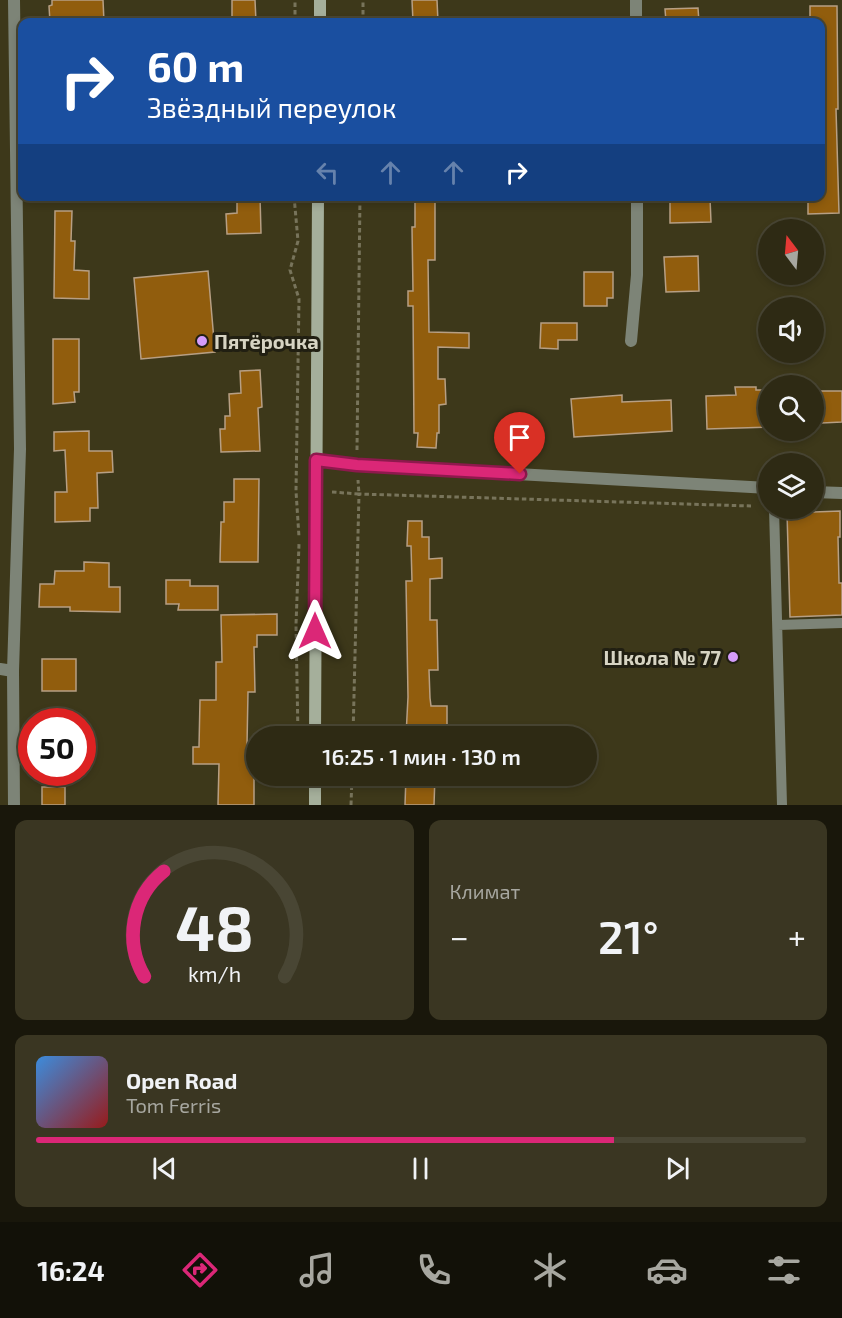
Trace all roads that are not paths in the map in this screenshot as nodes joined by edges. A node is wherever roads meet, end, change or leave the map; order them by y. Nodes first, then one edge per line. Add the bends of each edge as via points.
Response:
1 (14, 0) edge
2 (320, 0) edge
3 (636, 0) edge
4 (320, 18) edge
5 (636, 18) edge
6 (0, 53) edge
7 (13, 53) junction
8 (318, 201) edge
9 (637, 201) edge
10 (631, 341) dead end
11 (316, 460) junction
12 (758, 487) edge
13 (824, 492) edge
14 (842, 493) edge
15 (774, 519) edge
16 (842, 623) edge
17 (778, 625) junction
18 (0, 669) edge
19 (13, 671) junction
20 (315, 726) edge
21 (315, 786) edge
22 (14, 805) edge
23 (315, 805) edge
24 (782, 805) edge

1 - 7 street
2 - 4 main road
3 - 5 street
6 - 7 street
7 - 19 street via 20,450
8 - 11 main road
9 - 10 street via 637,275
11 - 12 street
11 - 20 main road
13 - 14 street
15 - 17 lane
16 - 17 lane
17 - 24 lane
18 - 19 street
19 - 22 street
21 - 23 main road

